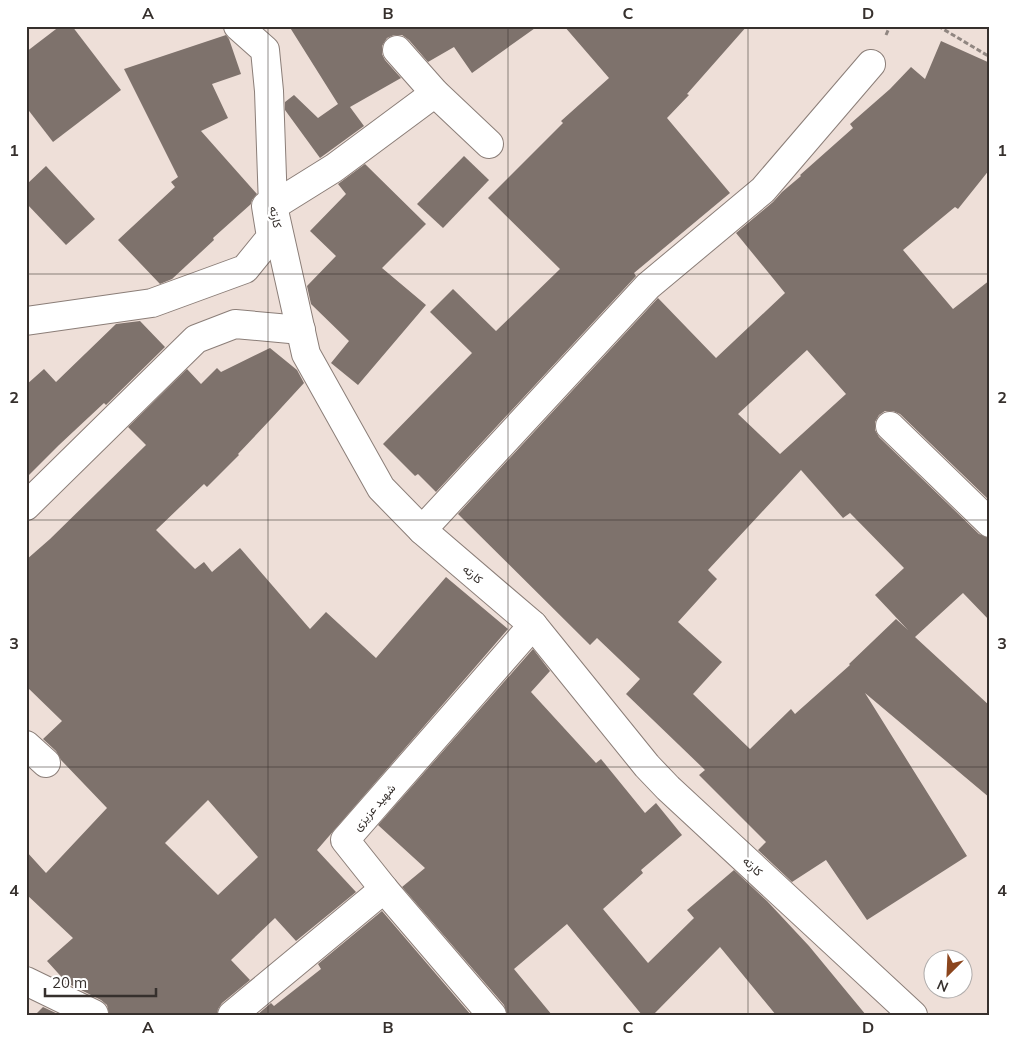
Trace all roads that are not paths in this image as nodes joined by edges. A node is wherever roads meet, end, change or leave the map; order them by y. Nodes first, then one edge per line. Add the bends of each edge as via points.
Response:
1 (238, 26) edge
2 (397, 50) dead end
3 (871, 64) dead end
4 (269, 90) junction
5 (435, 93) junction
6 (489, 144) dead end
7 (273, 206) junction
8 (26, 321) edge
9 (301, 330) junction
10 (890, 426) dead end
11 (26, 506) edge
12 (990, 524) edge
13 (422, 530) junction
14 (533, 625) junction
15 (384, 889) junction
16 (26, 981) edge
17 (94, 1014) edge
18 (232, 1015) edge
19 (492, 1015) edge
20 (913, 1015) edge

1 - 4 street, کارته via 265,50
2 - 5 street
3 - 13 street via 763,190 648,286
4 - 7 street, کارته
4 - 8 street via 261,183 271,237 245,269 152,303
5 - 6 street
5 - 7 street via 334,168
7 - 9 street, کارته
9 - 11 street via 235,324 196,339
9 - 13 street, کارته via 306,354 381,488
10 - 12 street
13 - 14 street, کارته
14 - 15 street, شهید عزیزی via 345,840
14 - 20 street, کارته via 647,766
15 - 18 street
15 - 19 street, شهید عزیزی
16 - 17 street

